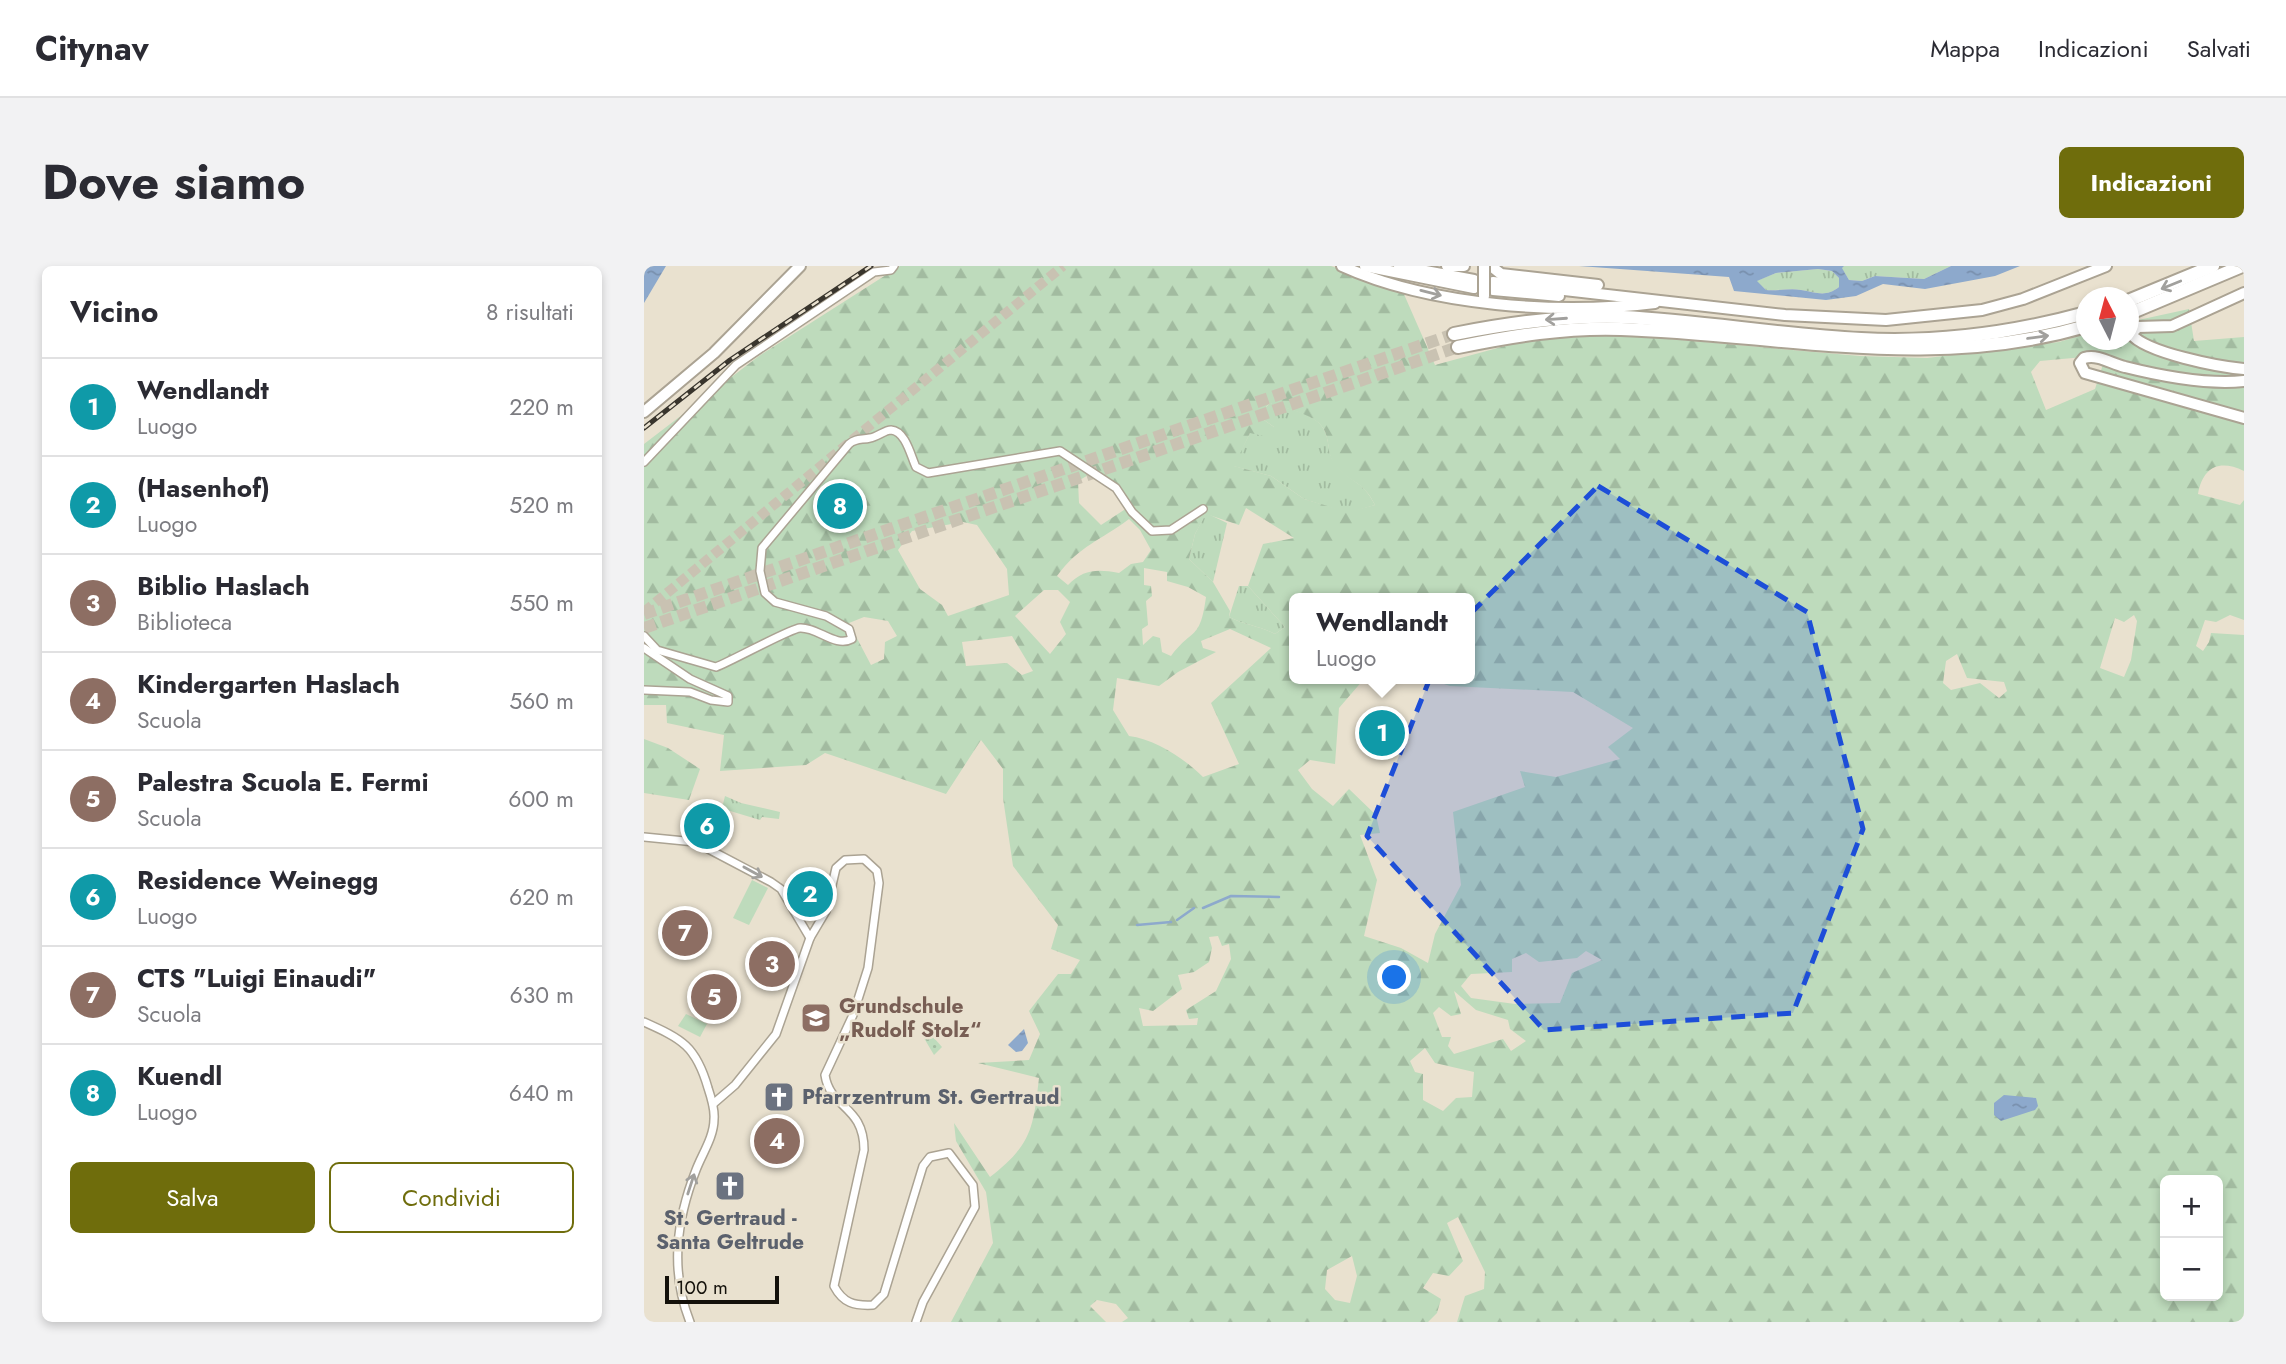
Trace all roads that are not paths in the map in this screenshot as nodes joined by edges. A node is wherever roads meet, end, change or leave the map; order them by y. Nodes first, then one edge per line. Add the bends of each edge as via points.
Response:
1 (800, 266) edge
2 (894, 266) edge
3 (1342, 266) edge
4 (1365, 266) edge
5 (1399, 266) edge
6 (1484, 266) edge
7 (1491, 266) edge
8 (2106, 266) edge
9 (2213, 266) edge
10 (2242, 266) edge
11 (1489, 292) junction
12 (2244, 293) edge
13 (2139, 297) edge
14 (1655, 300) junction
15 (2139, 310) edge
16 (2076, 315) edge
17 (2076, 328) edge
18 (1454, 334) tunnel mouth
19 (1458, 347) tunnel mouth
20 (2244, 369) edge
21 (2244, 381) edge
22 (644, 412) edge
23 (2244, 418) edge
24 (644, 462) edge
25 (1203, 509) dead end
26 (644, 636) edge
27 (644, 649) edge
28 (644, 690) edge
29 (644, 837) edge
30 (810, 938) junction
31 (644, 1022) edge
32 (713, 1104) junction
33 (690, 1322) edge
34 (916, 1322) edge

1 - 22 main road via 714,353
2 - 24 street via 874,272 750,354
3 -> 11 main road via 1459,300
4 - 5 main road via 1474,284
6 - 11 main road, bridge
7 - 14 main road via 1501,274 1633,289
8 - 14 main road via 1982,310 1886,320
9 -> 13 highway
10 - 15 highway
11 - 14 main road
11 - 14 main road via 1548,307
12 - 20 main road via 2172,326 2138,327 2131,334 2151,347
16 -> 18 highway via 1998,332 1924,340 1860,339 1622,317 1513,322
19 -> 17 highway via 1571,330 1622,329 1862,349 1929,350
21 - 23 main road via 2124,367 2093,356 2080,363 2085,373
25 - 26 street via 1171,530 1152,531 1116,488 1060,452 928,473 915,467 908,445 890,430 849,444 762,548 760,571 765,593 775,602 839,621 852,639 839,642 798,628 716,667 657,650
27 - 28 street via 690,679 723,692 728,702 710,701 690,692
29 -> 30 street via 695,842 781,889
30 - 32 street via 776,1034 735,1085
30 - 34 street via 826,912 836,869 856,857 872,864 879,883 868,968 853,1015 825,1075 832,1094 864,1130 864,1150 834,1286 841,1298 853,1305 873,1305 884,1294 923,1166 930,1157 949,1153 973,1185 975,1207
31 - 32 street via 677,1037 695,1054
33 -> 32 street via 677,1281 677,1244 688,1195 715,1120

